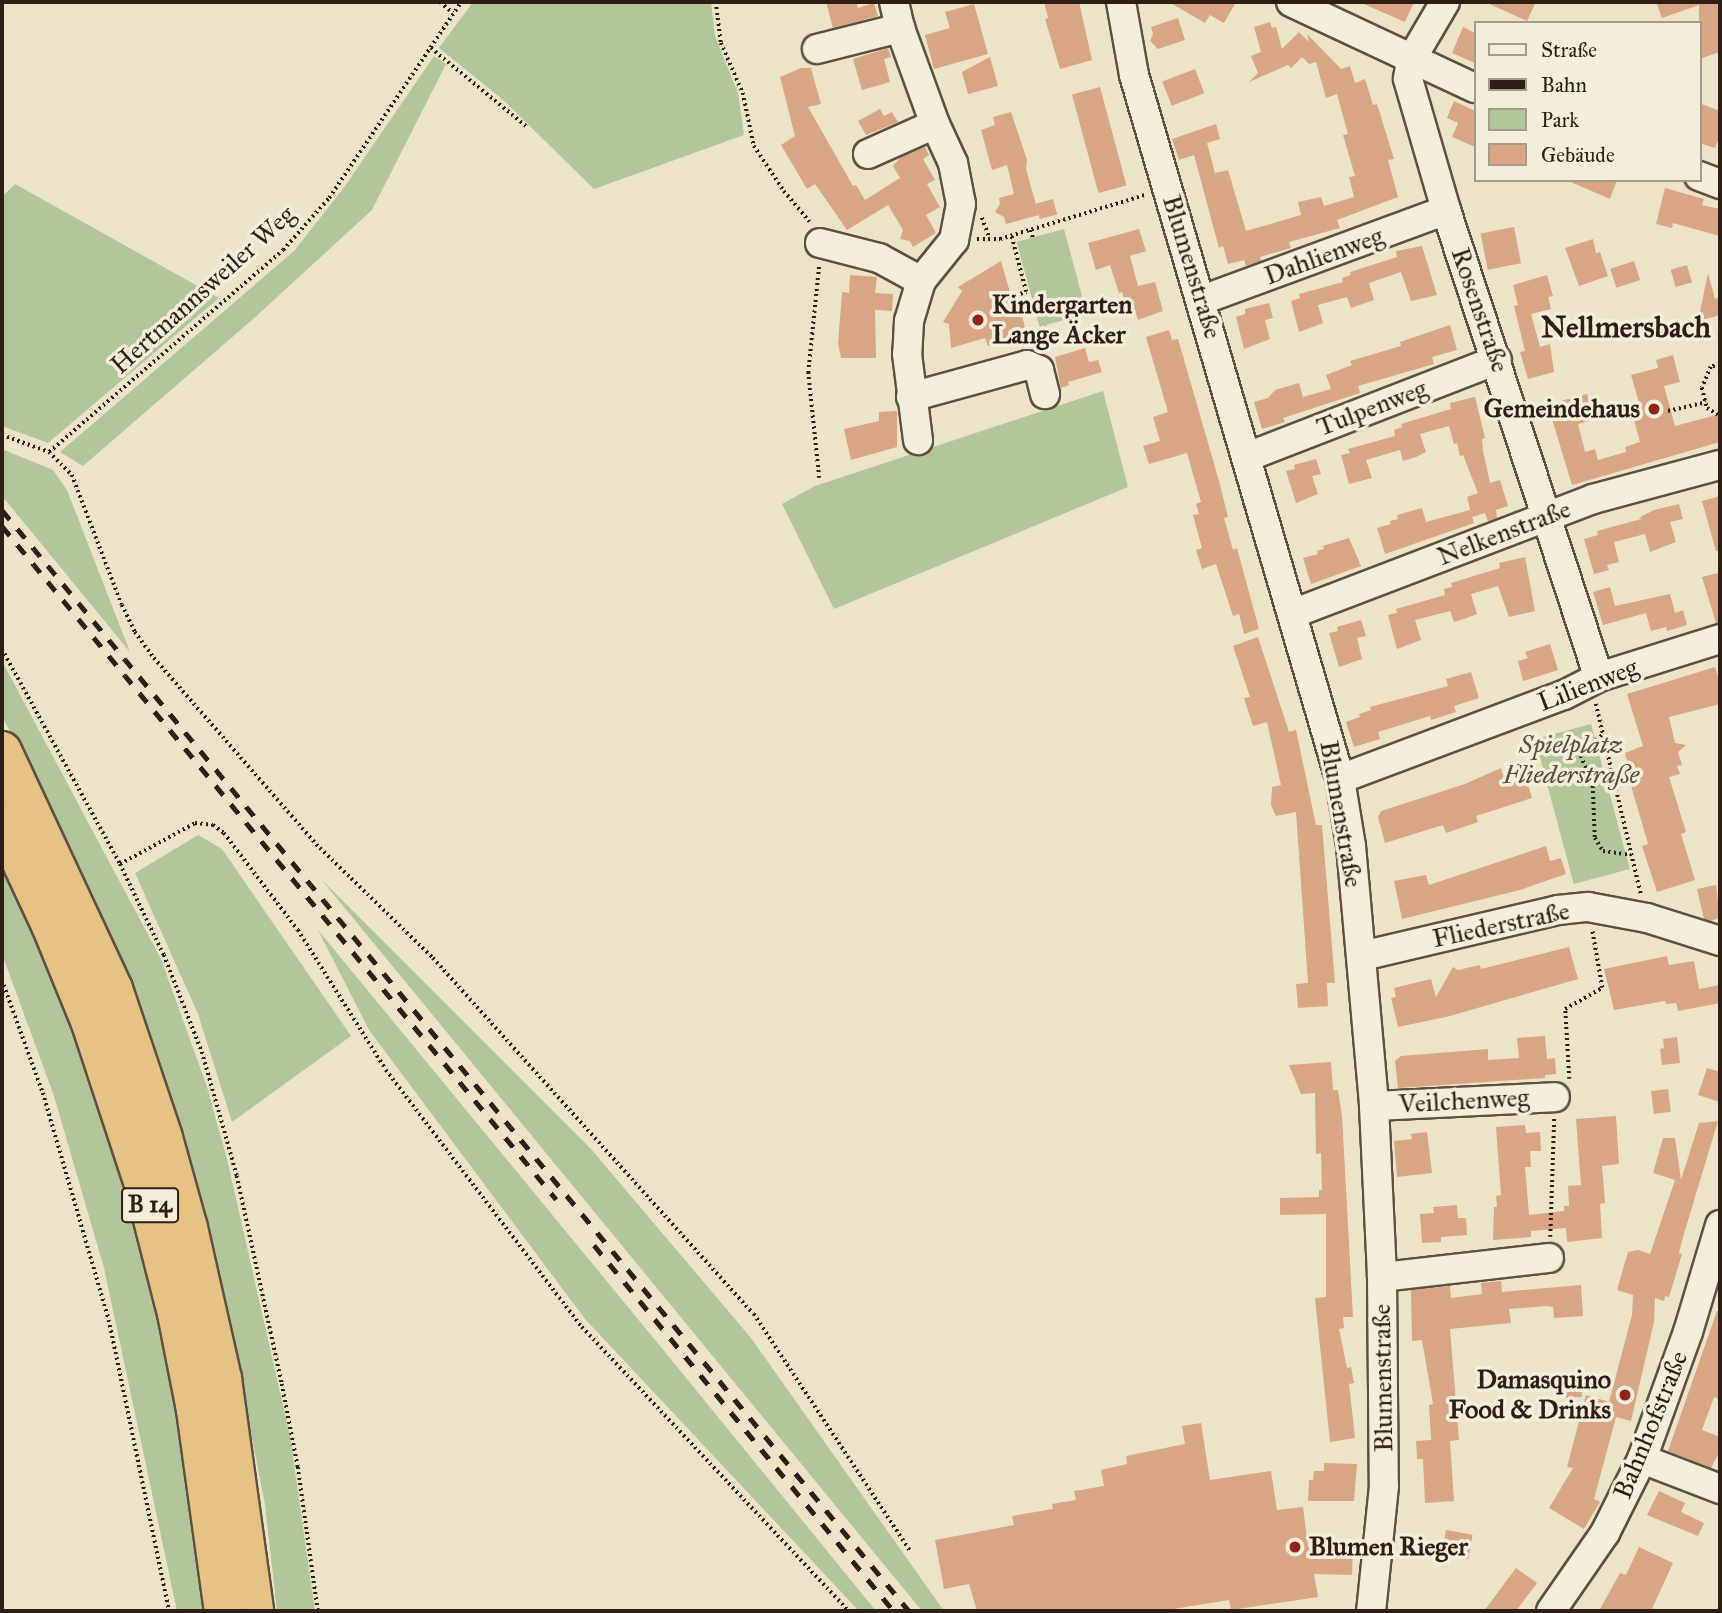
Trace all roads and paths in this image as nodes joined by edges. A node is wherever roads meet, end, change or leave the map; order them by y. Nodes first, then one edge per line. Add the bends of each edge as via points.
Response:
1 (440, 2) edge
2 (461, 2) edge
3 (716, 2) edge
4 (1121, 2) edge
5 (1291, 2) edge
6 (1445, 2) edge
7 (453, 13) junction
8 (897, 15) edge
9 (431, 48) junction
10 (817, 49) dead end
11 (1410, 60) junction
12 (1474, 88) edge
13 (935, 124) junction
14 (526, 126) dead end
15 (868, 154) dead end
16 (1701, 177) edge
17 (1720, 184) edge
18 (1168, 187) junction
19 (1446, 211) junction
20 (1031, 229) junction
21 (1011, 235) junction
22 (1033, 238) dead end
23 (954, 240) junction
24 (820, 243) junction
25 (921, 281) junction
26 (1010, 297) dead end
27 (1202, 300) junction
28 (1497, 360) junction
29 (1720, 365) edge
30 (1045, 394) dead end
31 (911, 397) junction
32 (1706, 402) junction
33 (1668, 411) dead end
34 (1720, 416) edge
35 (2, 435) edge
36 (918, 440) dead end
37 (49, 453) junction
38 (1247, 457) junction
39 (1720, 465) edge
40 (819, 478) dead end
41 (1549, 516) junction
42 (1292, 614) junction
43 (1720, 639) edge
44 (2, 649) edge
45 (1599, 677) junction
46 (1602, 736) junction
47 (2, 751) edge
48 (1340, 779) junction
49 (2, 820) edge
50 (1631, 855) junction
51 (120, 864) junction
52 (1647, 918) junction
53 (1720, 941) edge
54 (1362, 956) junction
55 (2, 980) edge
56 (1555, 1097) dead end
57 (1374, 1106) junction
58 (1720, 1225) edge
59 (1549, 1258) dead end
60 (1382, 1277) junction
61 (1642, 1459) junction
62 (1720, 1489) edge
63 (911, 1552) dead end
64 (169, 1611) edge
65 (224, 1611) edge
66 (254, 1611) edge
67 (318, 1611) edge
68 (849, 1611) edge
69 (1371, 1611) edge
70 (1551, 1611) edge

1 - 7 path
2 - 7 path, Hertmannsweiler Weg
3 - 24 path via 721,43 743,93 754,146 815,228
4 - 18 street, Blumenstraße via 1134,75
5 - 11 street
6 - 11 street
7 - 9 path, Hertmannsweiler Weg
8 - 10 street
8 - 13 street
9 - 14 path
9 - 37 path, Hertmannsweiler Weg via 329,198 283,250
11 - 12 street
11 - 19 street, Rosenstraße via 1408,79
13 - 15 street
13 - 23 street via 958,183 959,222
16 - 17 street
18 - 20 path
18 - 27 street, Blumenstraße
19 - 27 street, Dahlienweg
19 - 28 street, Rosenstraße
20 - 21 path
20 - 22 path
21 - 23 path
21 - 26 path via 1026,292
23 - 25 street
24 - 25 street via 879,258
24 - 40 path via 808,373
25 - 31 street via 909,321
27 - 38 street, Blumenstraße
28 - 38 street, Tulpenweg
28 - 41 street, Rosenstraße
29 - 32 path via 1711,367 1702,388
30 - 31 street via 1039,370 1027,365
31 - 36 street
32 - 33 path
32 - 34 path via 1707,408
35 - 37 path
37 - 63 path via 72,475 122,606 154,658 320,848 433,958 754,1314
38 - 42 street, Blumenstraße
39 - 41 street, Nelkenstraße via 1592,499
41 - 42 street, Nelkenstraße
41 - 45 street, Rosenstraße
42 - 48 street, Blumenstraße
43 - 45 street, Lilienweg
44 - 51 path
45 - 46 path via 1595,709
45 - 48 street, Lilienweg via 1564,695
46 - 50 path
46 - 50 path via 1581,756 1593,786 1595,838 1604,851
47 - 66 highway, B 14 via 113,989 163,1138 222,1379
48 - 54 street, Blumenstraße
49 - 65 highway, B 14 via 91,1023 144,1184 194,1398
50 - 52 path
51 - 67 path via 164,955 221,1115 282,1384
51 - 68 path via 195,823 213,825 224,833 298,930 386,1070 582,1327
52 - 53 street, Fliederstraße
52 - 54 street, Fliederstraße via 1588,907 1558,910
54 - 57 street, Blumenstraße
55 - 64 path via 43,1093 109,1320
56 - 57 street, Veilchenweg
57 - 60 street, Blumenstraße
58 - 61 street, Bahnhofstraße
59 - 60 street
60 - 69 street, Blumenstraße via 1384,1486
61 - 62 street
61 - 70 street, Bahnhofstraße via 1605,1533

